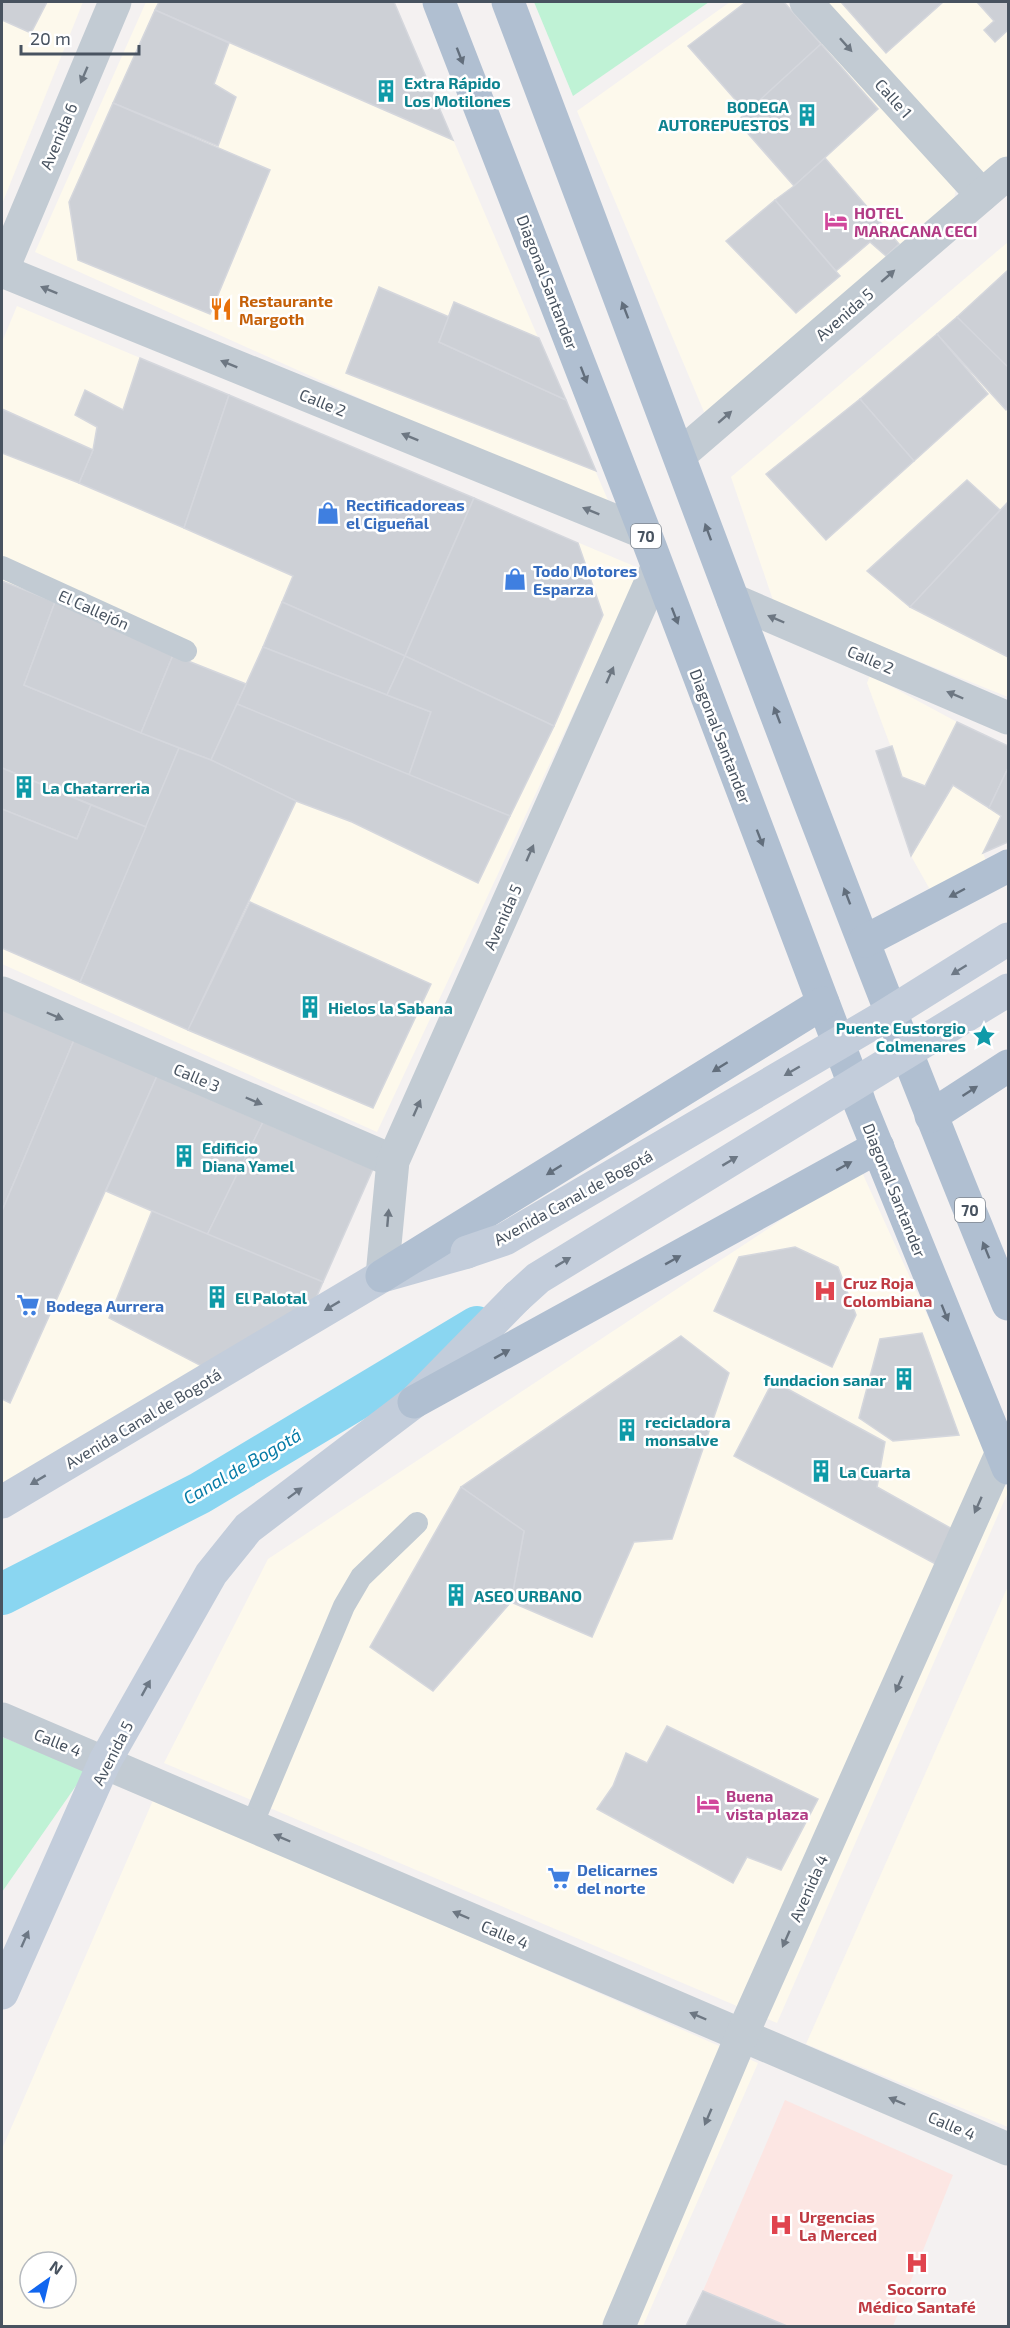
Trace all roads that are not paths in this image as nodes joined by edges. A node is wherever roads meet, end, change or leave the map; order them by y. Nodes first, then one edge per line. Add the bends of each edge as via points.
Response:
1 (115, 2) edge
2 (439, 2) edge
3 (508, 2) edge
4 (806, 2) edge
5 (1008, 173) edge
6 (982, 195) junction
7 (2, 271) edge
8 (680, 455) junction
9 (645, 533) junction
10 (2, 567) edge
11 (657, 568) junction
12 (733, 600) junction
13 (186, 651) dead end
14 (1008, 718) edge
15 (1008, 866) edge
16 (1008, 939) edge
17 (865, 941) junction
18 (1008, 990) edge
19 (2, 993) edge
20 (823, 1003) junction
21 (1008, 1066) edge
22 (931, 1116) junction
23 (878, 1147) junction
24 (393, 1161) junction
25 (382, 1276) junction
26 (1008, 1304) edge
27 (414, 1402) junction
28 (1005, 1460) edge
29 (2, 1502) edge
30 (417, 1523) dead end
31 (2, 1719) edge
32 (105, 1761) junction
33 (252, 1825) junction
34 (2, 1993) edge
35 (742, 2036) junction
36 (1008, 2149) edge
37 (619, 2326) edge

1 -> 7 street, Avenida 6
2 -> 9 main road, Diagonal Santander / 70
8 -> 3 main road, 70
4 -> 6 street, Calle 1
5 - 6 street, Avenida 5
8 -> 6 street, Avenida 5
9 -> 7 street, Calle 2
12 -> 8 main road, 70
9 - 11 main road, Diagonal Santander / 70
10 - 13 lane, El Callejón
11 -> 20 main road, Diagonal Santander / 70
24 -> 11 street, Avenida 5
14 -> 12 street, Calle 2
17 -> 12 main road, 70
15 -> 17 main road
16 -> 25 main road, Avenida Canal de Bogotá, bridge via 880,1020 505,1239
17 - 22 main road, 70
27 -> 18 main road, bridge via 538,1278
19 -> 24 street, Calle 3
20 - 23 main road, Diagonal Santander / 70
20 -> 25 main road
22 -> 21 main road
26 -> 22 main road, 70
27 -> 23 main road
23 -> 28 main road, Diagonal Santander / 70
25 -> 24 street, Avenida 5
25 -> 29 main road, Avenida Canal de Bogotá
32 -> 27 main road, Avenida 5 via 211,1574 248,1528
28 -> 35 street, Avenida 4
30 - 33 lane via 361,1576 344,1606
31 - 32 street, Calle 4
32 - 33 street, Calle 4
34 -> 32 main road, Avenida 5
35 -> 33 street, Calle 4
36 -> 35 street, Calle 4
35 -> 37 street, Avenida 4

